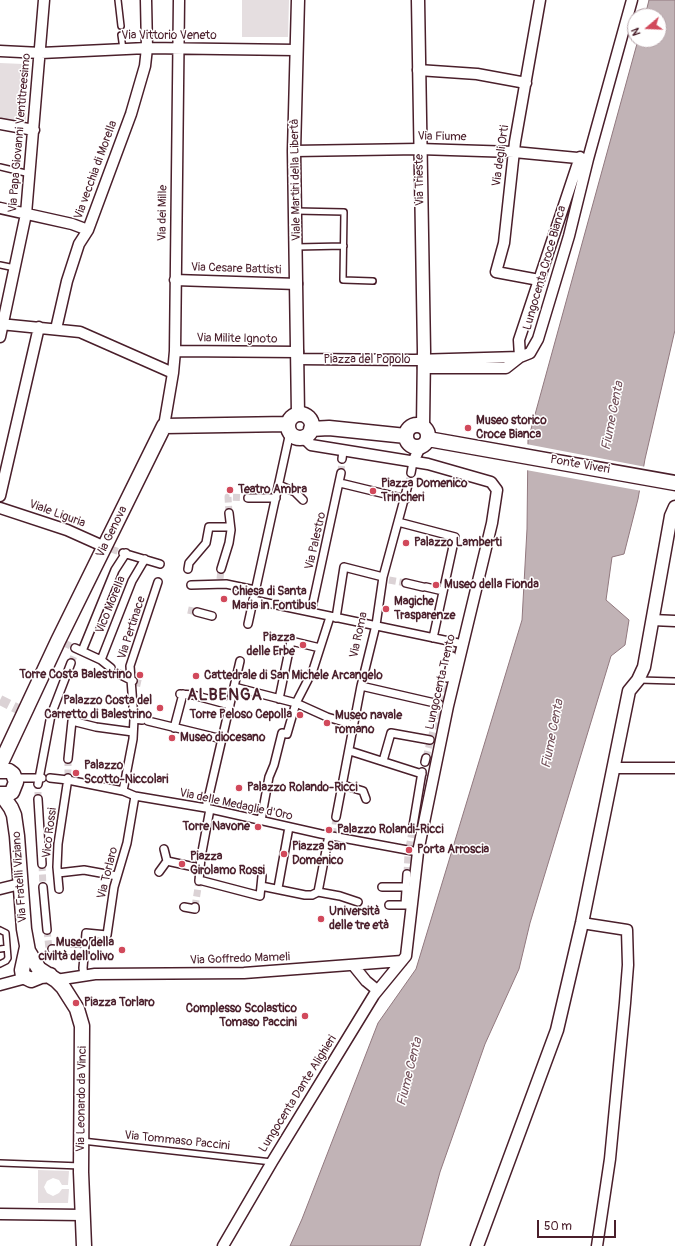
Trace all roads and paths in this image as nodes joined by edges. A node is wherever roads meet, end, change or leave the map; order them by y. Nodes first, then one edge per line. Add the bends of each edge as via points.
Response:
1 (44, 0) edge
2 (118, 0) edge
3 (146, 0) edge
4 (179, 0) edge
5 (298, 0) edge
6 (418, 0) edge
7 (540, 0) edge
8 (632, 0) edge
9 (121, 26) dead end
10 (121, 35) dead end
11 (147, 48) junction
12 (179, 48) junction
13 (123, 49) junction
14 (296, 50) junction
15 (0, 51) edge
16 (41, 53) junction
17 (418, 70) junction
18 (526, 83) junction
19 (0, 124) edge
20 (34, 130) junction
21 (419, 149) junction
22 (294, 151) junction
23 (514, 152) junction
24 (584, 158) junction
25 (0, 167) edge
26 (31, 174) junction
27 (0, 208) edge
28 (296, 211) junction
29 (26, 214) junction
30 (88, 230) junction
31 (344, 246) junction
32 (296, 247) junction
33 (0, 265) edge
34 (15, 268) junction
35 (175, 280) junction
36 (539, 280) junction
37 (373, 281) dead end
38 (297, 284) junction
39 (1, 325) edge
40 (39, 327) junction
41 (56, 329) junction
42 (0, 337) edge
43 (175, 351) junction
44 (298, 356) junction
45 (520, 357) junction
46 (423, 364) junction
47 (173, 373) junction
48 (298, 414) junction
49 (164, 426) junction
50 (289, 428) junction
51 (307, 433) junction
52 (418, 439) junction
53 (413, 462) junction
54 (341, 473) tunnel mouth
55 (411, 473) tunnel mouth
56 (670, 482) edge
57 (340, 483) junction
58 (279, 485) junction
59 (408, 485) tunnel mouth
60 (0, 496) edge
61 (248, 498) tunnel mouth
62 (276, 498) junction
63 (406, 499) junction
64 (303, 500) dead end
65 (675, 507) edge
66 (1, 511) edge
67 (229, 513) tunnel mouth
68 (398, 522) junction
69 (230, 527) junction
70 (108, 548) junction
71 (145, 559) junction
72 (160, 564) dead end
73 (221, 569) tunnel mouth
74 (188, 570) dead end
75 (385, 578) junction
76 (158, 582) dead end
77 (406, 583) tunnel mouth
78 (191, 585) dead end
79 (255, 590) junction
80 (443, 591) junction
81 (253, 600) junction
82 (197, 612) tunnel mouth
83 (311, 612) junction
84 (212, 616) dead end
85 (333, 617) junction
86 (652, 620) junction
87 (675, 621) edge
88 (248, 624) dead end
89 (376, 625) junction
90 (433, 638) junction
91 (458, 644) junction
92 (320, 648) junction
93 (452, 656) tunnel mouth
94 (101, 660) junction
95 (240, 662) dead end
96 (71, 663) tunnel mouth
97 (110, 668) dead end
98 (120, 674) dead end
99 (446, 678) tunnel mouth
100 (638, 680) junction
101 (133, 681) junction
102 (675, 681) edge
103 (361, 686) junction
104 (234, 687) junction
105 (279, 699) junction
106 (296, 703) junction
107 (439, 704) dead end
108 (230, 705) junction
109 (134, 719) junction
110 (354, 725) junction
111 (174, 728) junction
112 (133, 732) junction
113 (222, 739) junction
114 (430, 740) dead end
115 (350, 751) junction
116 (68, 759) tunnel mouth
117 (383, 761) junction
118 (614, 768) junction
119 (675, 768) edge
120 (6, 771) edge
121 (50, 778) dead end
122 (68, 779) junction
123 (343, 785) junction
124 (123, 791) junction
125 (5, 794) edge
126 (135, 796) junction
127 (38, 799) tunnel mouth
128 (366, 799) dead end
129 (208, 809) junction
130 (336, 817) tunnel mouth
131 (261, 820) junction
132 (413, 826) tunnel mouth
133 (289, 827) junction
134 (329, 835) junction
135 (164, 850) dead end
136 (411, 851) junction
137 (168, 861) junction
138 (42, 864) tunnel mouth
139 (199, 868) junction
140 (159, 872) dead end
141 (58, 873) junction
142 (407, 874) tunnel mouth
143 (117, 876) junction
144 (262, 876) dead end
145 (20, 884) junction
146 (261, 886) junction
147 (43, 887) tunnel mouth
148 (382, 887) dead end
149 (406, 887) junction
150 (278, 888) junction
151 (0, 889) edge
152 (59, 889) dead end
153 (318, 892) junction
154 (358, 902) dead end
155 (389, 905) dead end
156 (184, 907) dead end
157 (195, 907) dead end
158 (582, 923) junction
159 (44, 925) tunnel mouth
160 (2, 931) edge
161 (7, 948) junction
162 (52, 949) dead end
163 (0, 950) edge
164 (84, 956) junction
165 (402, 961) junction
166 (0, 964) edge
167 (353, 965) junction
168 (36, 972) junction
169 (81, 976) junction
170 (5, 984) edge
171 (378, 990) junction
172 (81, 1141) junction
173 (0, 1162) edge
174 (272, 1162) junction
175 (81, 1166) junction
176 (0, 1214) edge
177 (83, 1215) junction
178 (82, 1242) edge
179 (223, 1246) edge
180 (478, 1246) edge
181 (597, 1246) edge

1 - 16 street, Via Papa Giovanni Ventitreesimo
2 - 9 lane
3 - 11 street, Via vecchia di Morella
4 - 12 street, Via dei Mille
5 - 14 street, Viale Martiri della Libertà
6 - 17 street, Via Trieste
7 - 18 street, Via degli Orti
8 - 24 street, Lungocenta Croce Bianca
10 - 13 lane
11 - 12 street, Via Vittorio Veneto
11 - 13 street, Via Vittorio Veneto
11 - 30 street, Via vecchia di Morella via 145,66 131,114
12 - 14 street, Via Vittorio Veneto
12 - 35 street, Via dei Mille
13 - 16 street, Via Vittorio Veneto
14 - 22 street, Viale Martiri della Libertà
15 - 16 street, Via Vittorio Veneto
16 - 20 street, Via Papa Giovanni Ventitreesimo
17 - 18 street via 477,74
17 - 21 street, Via Trieste
18 - 23 street, Via degli Orti
19 - 20 street
20 - 26 street, Via Papa Giovanni Ventitreesimo
21 - 22 street, Via Fiume
21 - 23 street, Via Fiume
21 - 46 street, Via Trieste
22 - 28 street, Viale Martiri della Libertà
23 - 24 street, Via Fiume
23 - 36 street, Via degli Orti via 504,243 496,272
24 - 36 street, Lungocenta Croce Bianca
24 - 45 street, Lungocenta Croce Bianca via 569,236 538,338 530,353
25 - 26 lane
26 - 29 street, Via Papa Giovanni Ventitreesimo
27 - 29 street
28 - 31 lane via 344,212
28 - 32 street, Viale Martiri della Libertà
29 - 30 street
29 - 34 street, Via Papa Giovanni Ventitreesimo
30 - 41 street, Via vecchia di Morella via 79,244 67,281
31 - 32 lane
31 - 37 lane via 343,280
32 - 38 street, Viale Martiri della Libertà
33 - 34 lane
34 - 39 street, Via Papa Giovanni Ventitreesimo
35 - 38 street, Via Cesare Battisti
35 - 43 street, Via dei Mille
36 - 45 street, Lungocenta Croce Bianca via 519,340
38 - 44 street, Viale Martiri della Libertà
39 - 40 street
39 - 42 street, Via Papa Giovanni Ventitreesimo
40 - 41 street
40 - 60 street
41 - 47 street via 80,332
43 - 44 street, Via Milite Ignoto
43 - 47 street, Via dei Mille
44 - 46 street, Piazza del Popolo
44 - 48 street
45 - 46 street
46 - 52 street, Piazza del Popolo
47 - 49 street, Via dei Mille
48 - 50 main road via 291,417
48 - 51 main road via 309,419
49 - 50 main road
49 - 70 main road, Via Genova
50 - 51 main road via 296,437
50 - 58 street
51 - 52 main road via 329,428
51 - 53 street, Lungocenta Trento via 311,445 343,455
52 - 53 street
52 - 56 main road, Ponte Viveri via 495,450
53 - 55 street
53 - 91 street, Lungocenta Trento via 491,482 497,490 492,523
54 - 57 street
57 - 63 street
57 - 83 street, Via Palestro
58 - 62 street
58 - 64 street via 295,492
59 - 63 street
61 - 62 street
62 - 79 street
63 - 68 street, Via Roma
65 - 86 street
66 - 70 street, Viale Liguria via 67,530
67 - 69 street
68 - 75 street, Via Roma
68 - 80 street via 455,537
69 - 73 street via 229,543
69 - 74 street via 209,526 206,543 189,563
70 - 120 main road, Via Genova via 61,642 21,710 8,751
71 - 72 street
71 - 94 street, Vico Morella via 132,581
71 - 94 street via 124,553 77,650
75 - 85 street via 344,567
75 - 89 street, Via Roma
76 - 101 street, Via Pertinace via 130,666
77 - 80 street
78 - 79 street via 219,582
79 - 81 street
80 - 90 street
81 - 83 street
81 - 88 street
82 - 84 street
83 - 85 street
85 - 89 street
85 - 92 street
86 - 87 street
86 - 100 street via 644,666
89 - 90 street
89 - 103 street, Via Roma
90 - 91 street
91 - 136 street, Lungocenta Trento via 448,706
92 - 105 street via 289,645
92 - 106 street via 313,670
93 - 99 street
94 - 97 street
95 - 104 street
96 - 120 street via 51,716 40,780
98 - 101 street
100 - 102 lane
100 - 118 street via 629,692
101 - 109 street, Via Pertinace
103 - 107 street
103 - 110 street, Via Roma
104 - 105 street
104 - 108 street
105 - 106 street
106 - 110 street via 326,717
106 - 131 street via 287,734 282,732 269,777
108 - 111 street via 181,694
108 - 113 street
109 - 111 street
109 - 112 street, Via Pertinace
110 - 115 street, Via Roma
111 - 113 street
112 - 116 street via 72,721
112 - 124 street, Via Pertinace
113 - 129 street
114 - 117 street via 391,733
115 - 117 street
115 - 123 street, Via Roma
117 - 132 street via 422,773
118 - 119 street
118 - 158 street
120 - 125 main road, Via Genova via 16,785
121 - 122 street, Via delle Medaglie d'Oro
122 - 124 street, Via delle Medaglie d'Oro
122 - 141 street, Vico Rossi via 58,844
123 - 128 street via 363,791
123 - 130 street, Via Roma
124 - 126 street, Via delle Medaglie d'Oro
125 - 145 main road, Via Fratelli Viziano via 12,808 17,836
126 - 129 street, Via delle Medaglie d'Oro
126 - 143 street, Via Torlaro via 127,843
127 - 138 street
129 - 131 street, Via delle Medaglie d'Oro
129 - 139 street
131 - 133 street, Via delle Medaglie d'Oro
133 - 134 street, Via delle Medaglie d'Oro
133 - 150 street
134 - 136 street, Via delle Medaglie d'Oro
134 - 153 street
135 - 137 street
136 - 165 street, Lungocenta Trento via 408,942 406,956
137 - 139 street
137 - 140 street
139 - 146 street via 199,881 260,896
141 - 143 street via 84,870
141 - 152 street, Vico Rossi
142 - 149 street
143 - 164 street, Via Torlaro via 107,935 84,930
144 - 146 street
145 - 151 street
145 - 168 main road, Via Fratelli Viziano via 27,947
146 - 150 street
147 - 159 street
148 - 149 street
149 - 155 street via 407,905
150 - 153 street via 305,895
153 - 154 street
156 - 157 street
158 - 180 street via 558,1030
158 - 181 street via 627,930 625,1003 610,1159
160 - 161 lane
161 - 163 lane
161 - 166 lane via 8,958
162 - 164 street
164 - 169 street
165 - 167 street, Via Goffredo Mameli
165 - 171 street, Lungocenta Dante Alighieri
167 - 169 street, Via Goffredo Mameli via 244,973
167 - 171 street via 366,981
168 - 169 street
168 - 170 street
168 - 172 main road, Via Leonardo da Vinci via 71,998 82,1026
171 - 174 street, Lungocenta Dante Alighieri
172 - 174 lane, Via Tommaso Paccini
172 - 175 main road, Via Leonardo da Vinci
173 - 175 lane
174 - 179 street, Lungocenta Dante Alighieri
175 - 177 main road, Via Leonardo da Vinci
176 - 177 street
177 - 178 main road, Via Leonardo da Vinci

